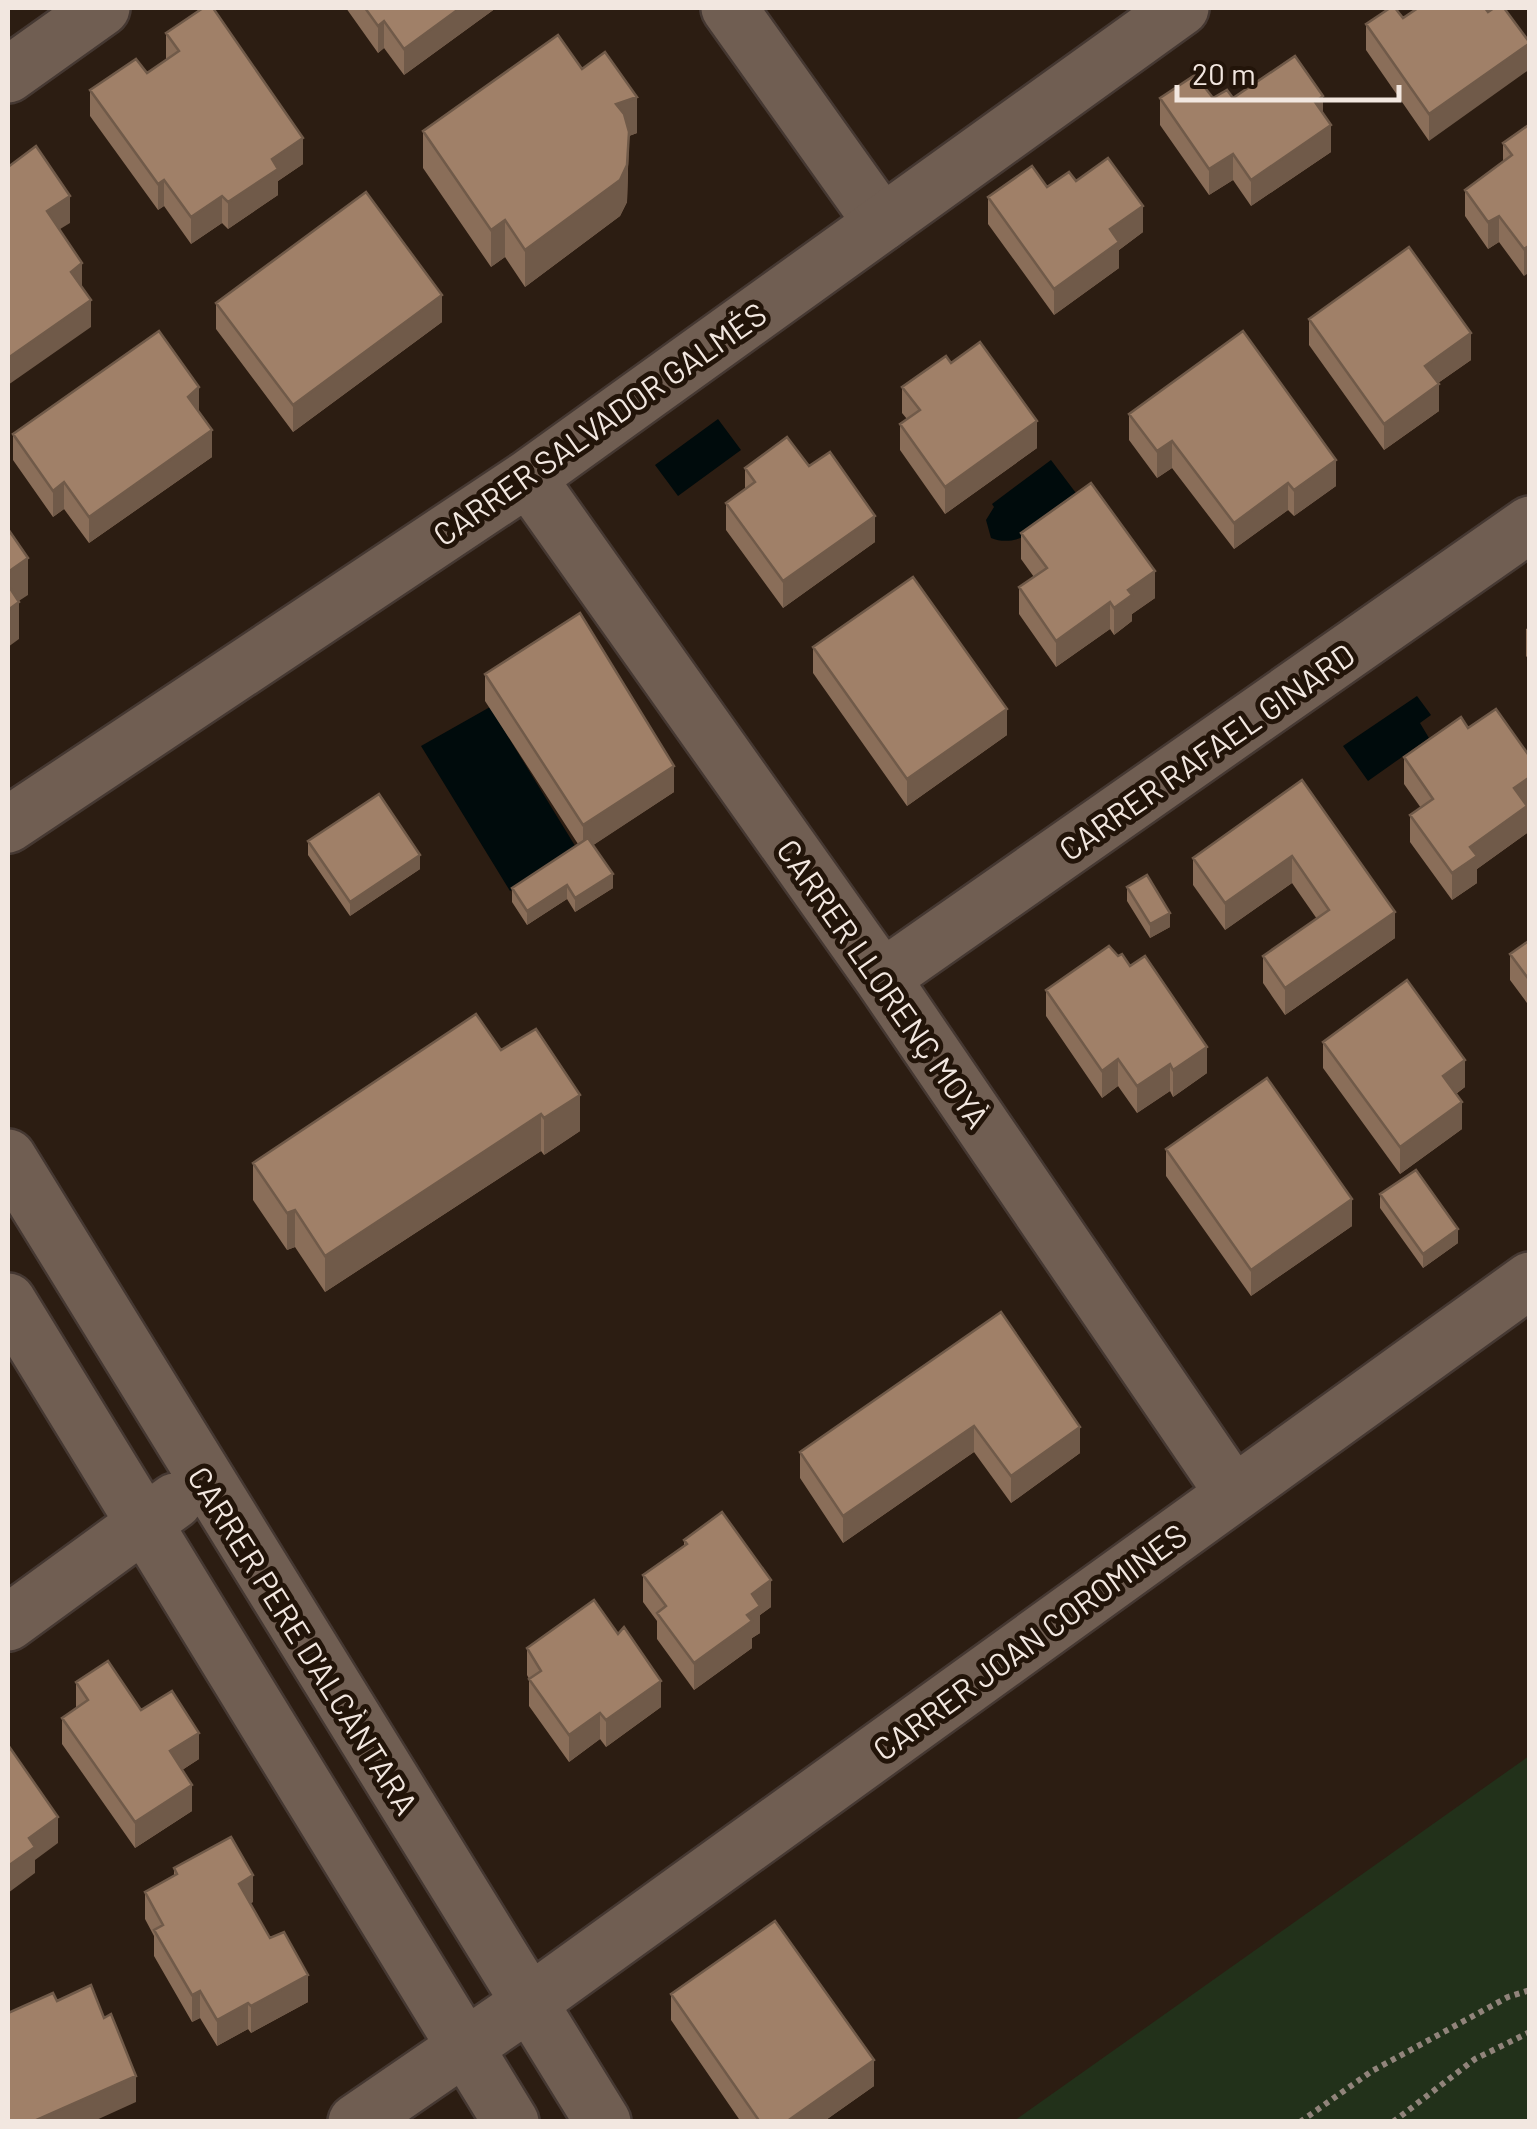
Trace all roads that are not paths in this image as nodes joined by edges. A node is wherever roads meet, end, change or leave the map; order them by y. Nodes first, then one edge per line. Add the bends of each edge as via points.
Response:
1 (102, 8) edge
2 (729, 8) edge
3 (1181, 8) edge
4 (8, 74) edge
5 (882, 222) junction
6 (528, 478) junction
7 (1530, 524) edge
8 (8, 825) edge
9 (882, 978) junction
10 (8, 1157) edge
11 (1530, 1280) edge
12 (8, 1301) edge
13 (205, 1480) junction
14 (1233, 1493) junction
15 (145, 1523) junction
16 (8, 1623) edge
17 (529, 2003) junction
18 (464, 2046) junction
19 (356, 2122) edge
20 (511, 2122) edge
21 (604, 2122) edge

1 - 4 street
2 - 5 street
3 - 5 street, CARRER SALVADOR GALMÉS
5 - 6 street, CARRER SALVADOR GALMÉS
6 - 8 street, CARRER SALVADOR GALMÉS
6 - 9 street, CARRER LLORENÇ MOYÀ
7 - 9 street, CARRER RAFAEL GINARD
9 - 14 street, CARRER LLORENÇ MOYÀ
10 - 13 street, CARRER PERE D'ALCÀNTARA
11 - 14 street, CARRER JOAN COROMINES
12 - 15 street
13 - 15 street
13 - 17 street, CARRER PERE D'ALCÀNTARA
14 - 17 street, CARRER JOAN COROMINES
15 - 16 street
15 - 18 street
17 - 18 street, CARRER JOAN COROMINES
17 - 21 street, CARRER PERE D'ALCÀNTARA
18 - 19 street, CARRER JOAN COROMINES
18 - 20 street

